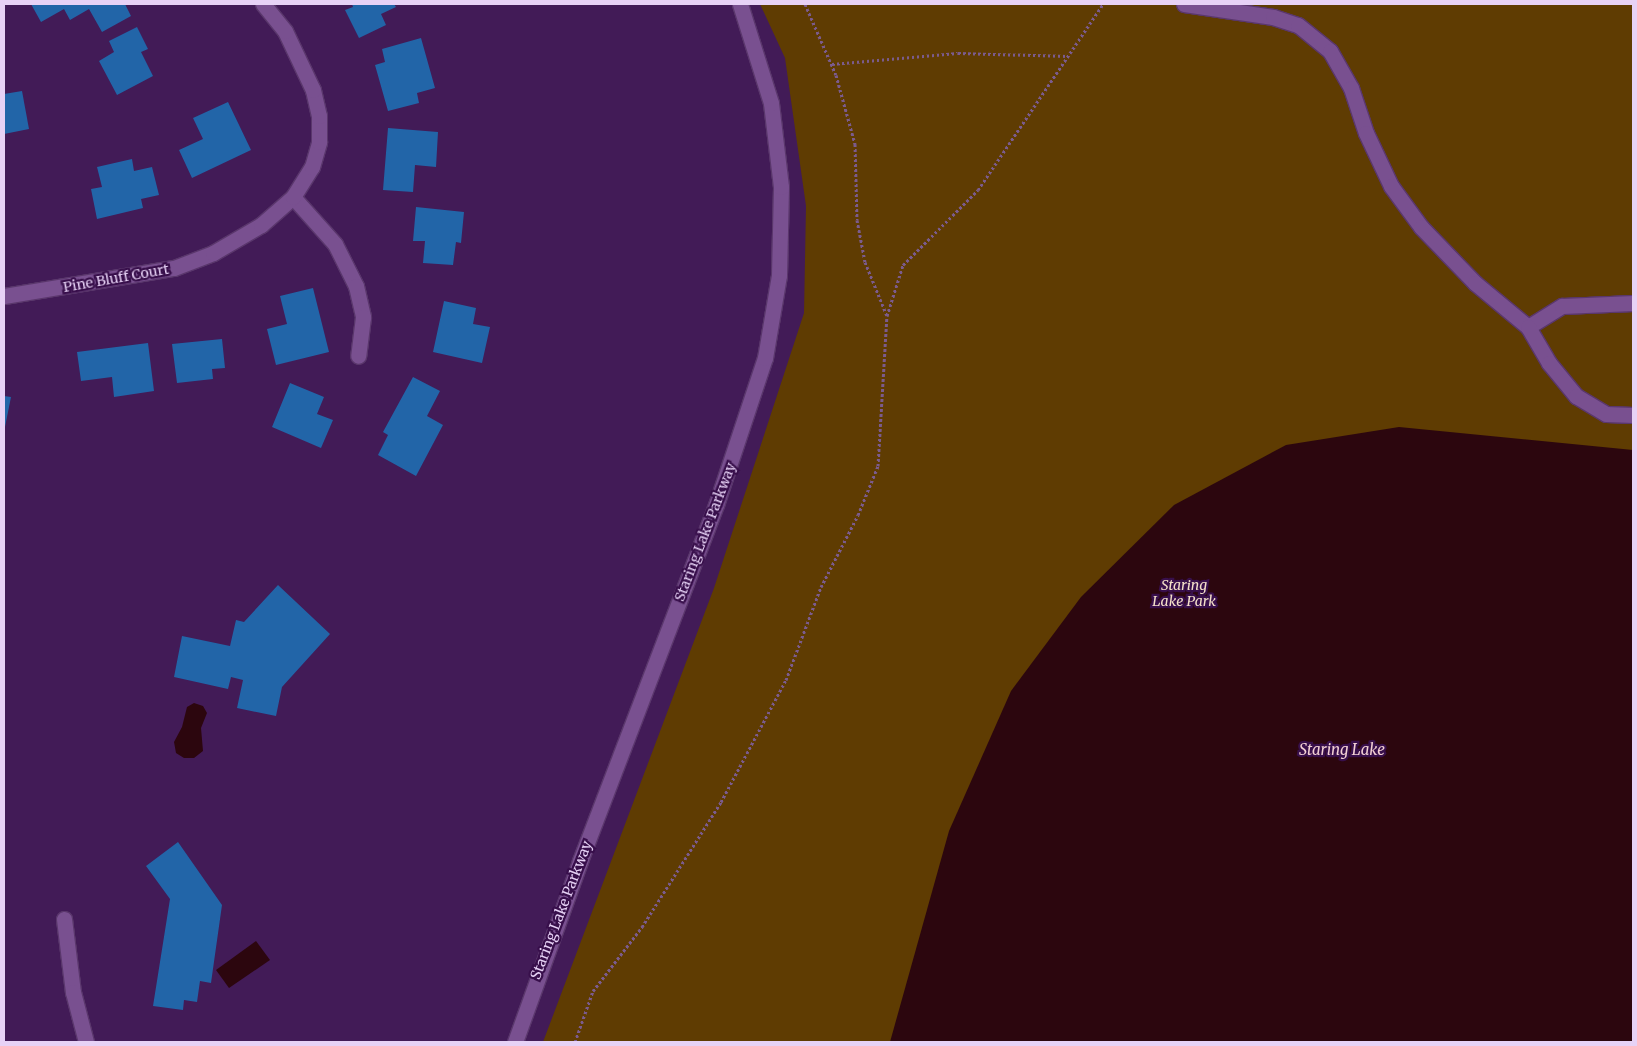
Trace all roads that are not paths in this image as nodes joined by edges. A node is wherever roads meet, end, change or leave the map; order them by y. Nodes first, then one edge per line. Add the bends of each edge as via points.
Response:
1 (263, 4) edge
2 (740, 4) edge
3 (1184, 4) edge
4 (293, 197) junction
5 (4, 296) edge
6 (1633, 303) edge
7 (1528, 327) junction
8 (358, 356) dead end
9 (1633, 415) edge
10 (64, 919) dead end
11 (86, 1042) edge
12 (515, 1042) edge

1 - 4 street, Pine Bluff Court via 285,31 313,90 320,116 319,142 312,167
2 - 12 street, Staring Lake Parkway via 771,103 781,187 780,274 765,358 716,505 542,960
3 - 7 street via 1273,17 1298,25 1330,51 1351,88 1366,133 1390,186 1421,228 1475,283
4 - 5 street, Pine Bluff Court via 261,225 213,253 174,268
4 - 8 street via 335,244 356,286 363,316
6 - 7 street via 1562,306
7 - 9 street via 1549,363 1576,396 1606,414
10 - 11 street via 73,992

